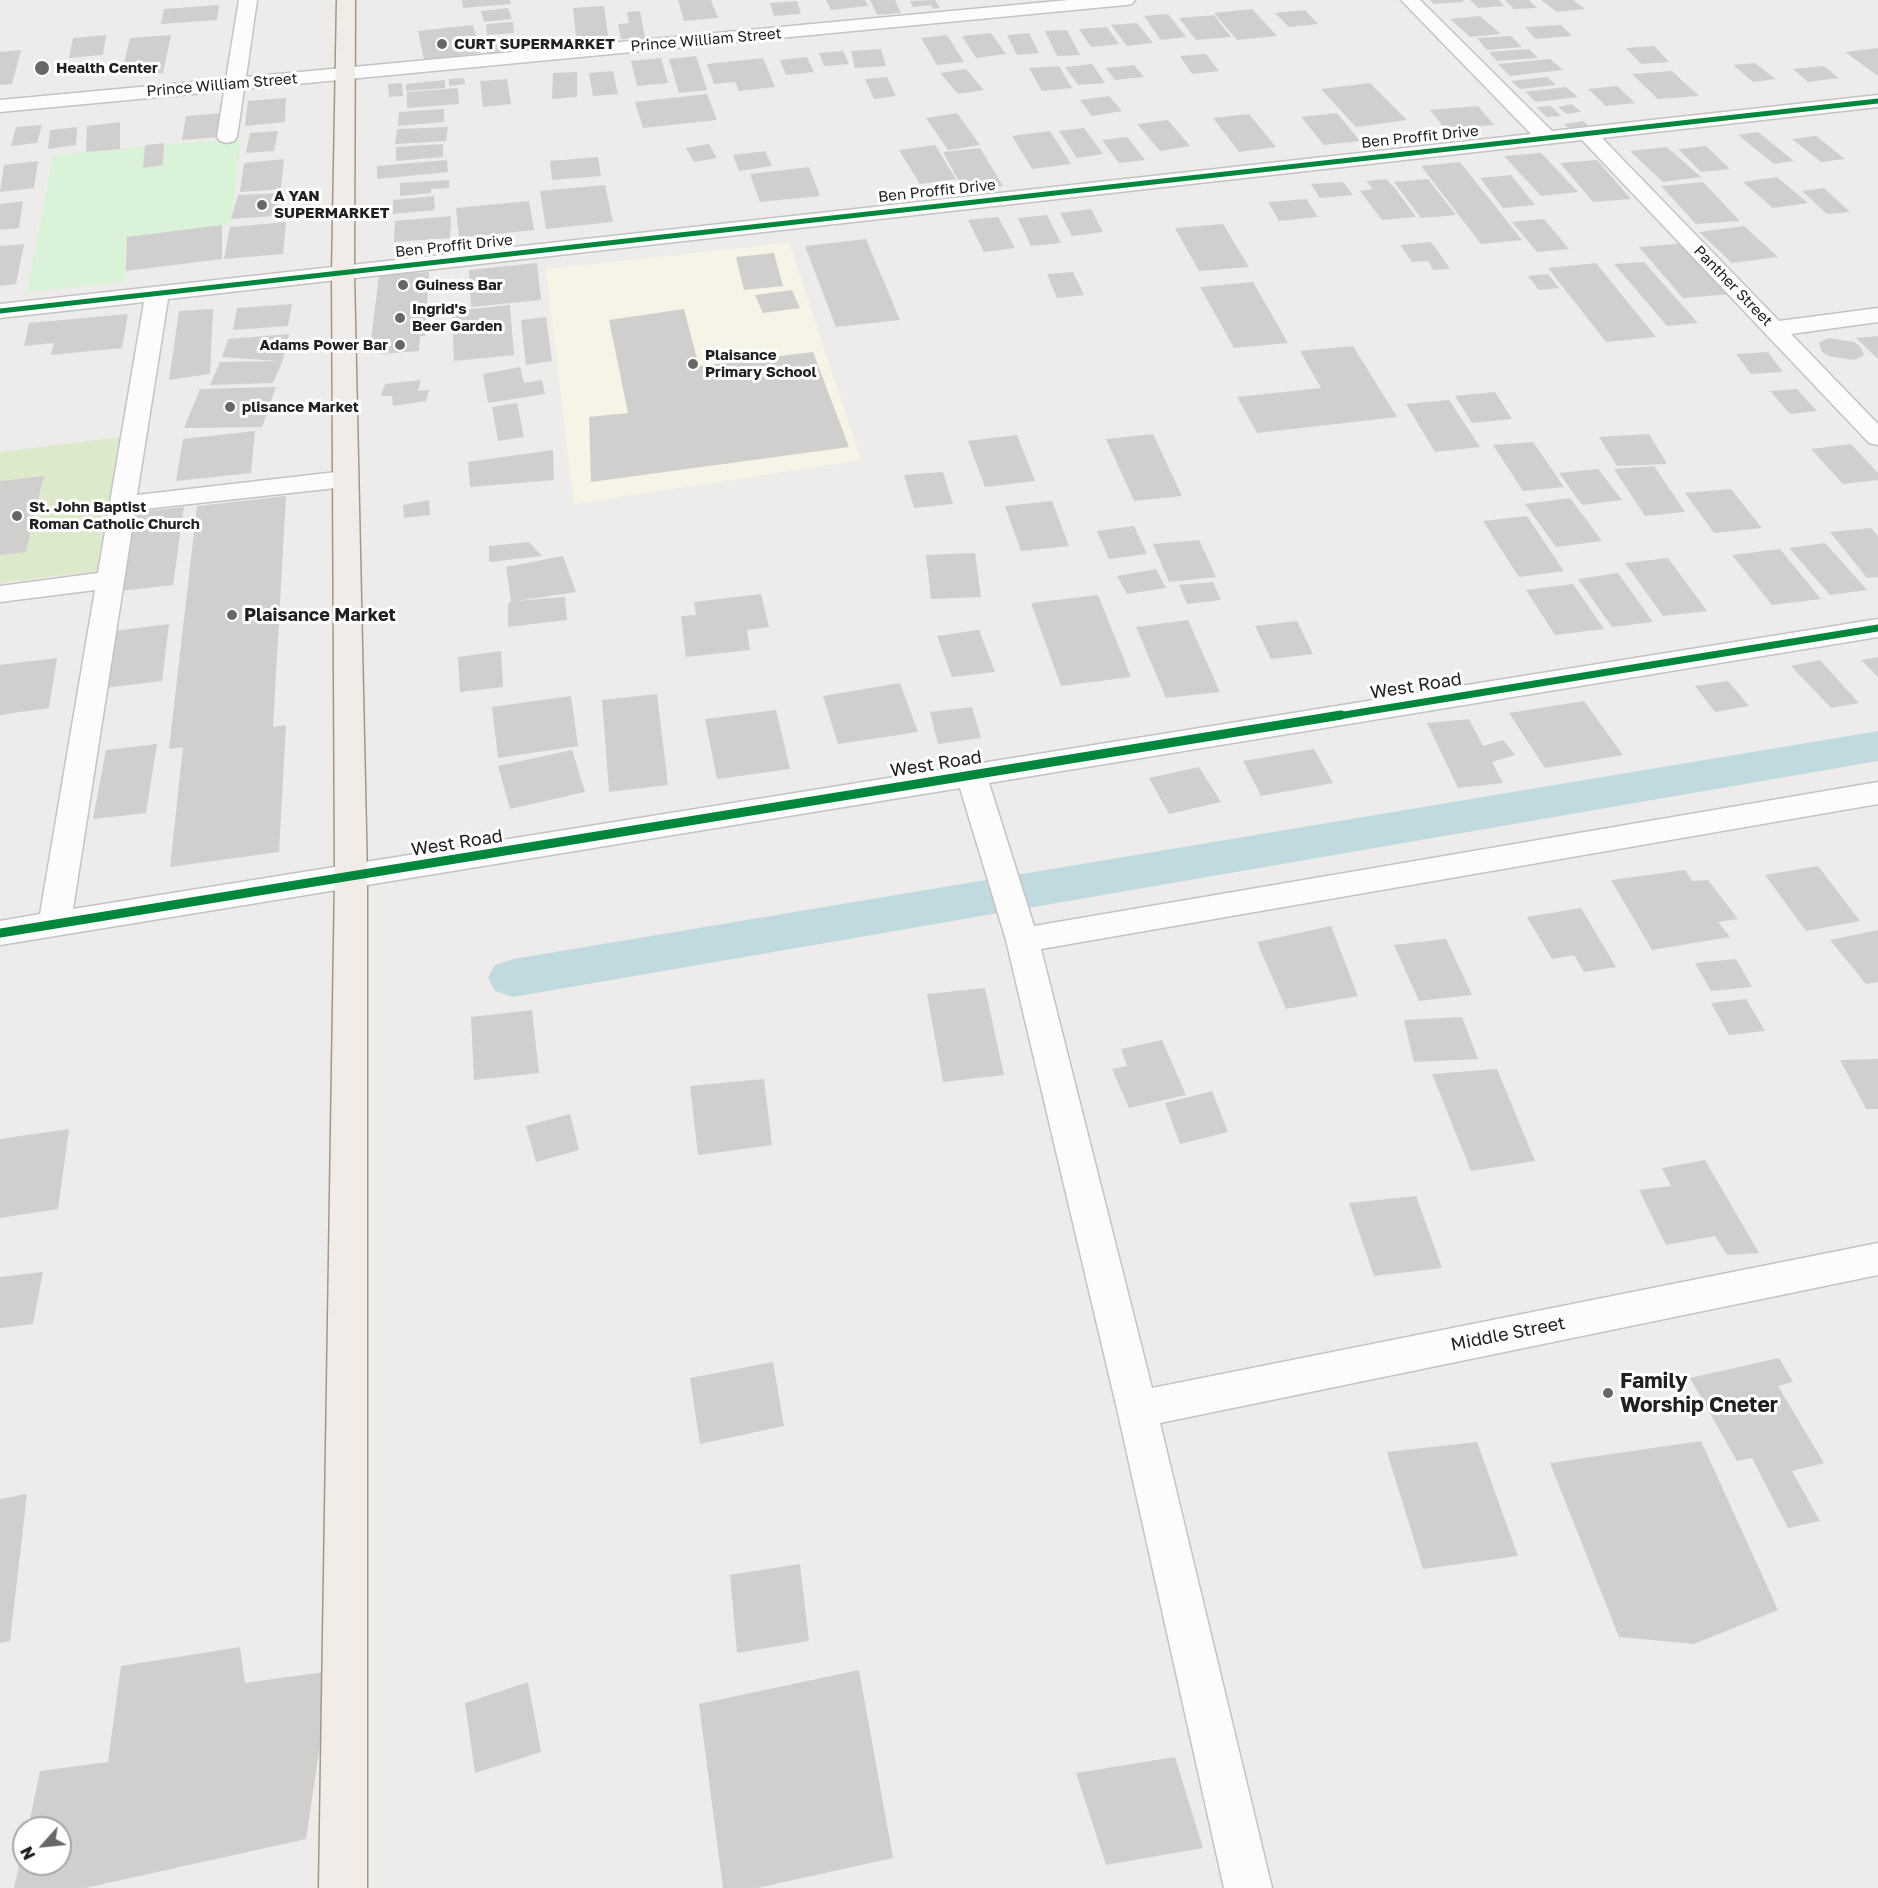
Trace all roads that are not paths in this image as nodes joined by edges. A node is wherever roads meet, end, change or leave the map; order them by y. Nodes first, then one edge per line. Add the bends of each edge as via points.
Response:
1 (248, 0) edge
2 (346, 0) edge
3 (1126, 0) edge
4 (1410, 0) edge
5 (346, 74) junction
6 (235, 84) junction
7 (1878, 101) edge
8 (0, 106) edge
9 (1587, 134) junction
10 (227, 137) dead end
11 (1546, 138) junction
12 (343, 273) junction
13 (157, 294) junction
14 (0, 311) edge
15 (1878, 315) edge
16 (1774, 329) junction
17 (1878, 438) edge
18 (345, 478) junction
19 (123, 504) junction
20 (110, 580) junction
21 (0, 594) edge
22 (1878, 628) edge
23 (971, 775) junction
24 (1878, 793) edge
25 (351, 877) junction
26 (55, 923) junction
27 (0, 933) edge
28 (1022, 940) junction
29 (1878, 1260) edge
30 (1137, 1409) junction
31 (343, 1888) edge
32 (1248, 1888) edge

1 - 6 street
2 - 5 main road
3 - 5 street, Prince William Street
4 - 11 street
5 - 6 street, Prince William Street
5 - 12 main road
6 - 8 street, Prince William Street
6 - 10 street
7 - 9 street, Ben Proffit Drive
9 - 11 street, Ben Proffit Drive
9 - 16 street, Panther Street
11 - 12 street, Ben Proffit Drive
12 - 13 street, Ben Proffit Drive
12 - 18 main road
13 - 14 street, Ben Proffit Drive
13 - 19 street
15 - 16 street
16 - 17 street, Panther Street
18 - 19 street
18 - 25 main road
19 - 20 street
20 - 21 street
20 - 26 street
22 - 23 street, West Road
23 - 25 street, West Road
23 - 28 street
24 - 28 street
25 - 26 street, West Road
25 - 31 main road
26 - 27 street, West Road
28 - 30 street
29 - 30 street, Middle Street
30 - 32 street

